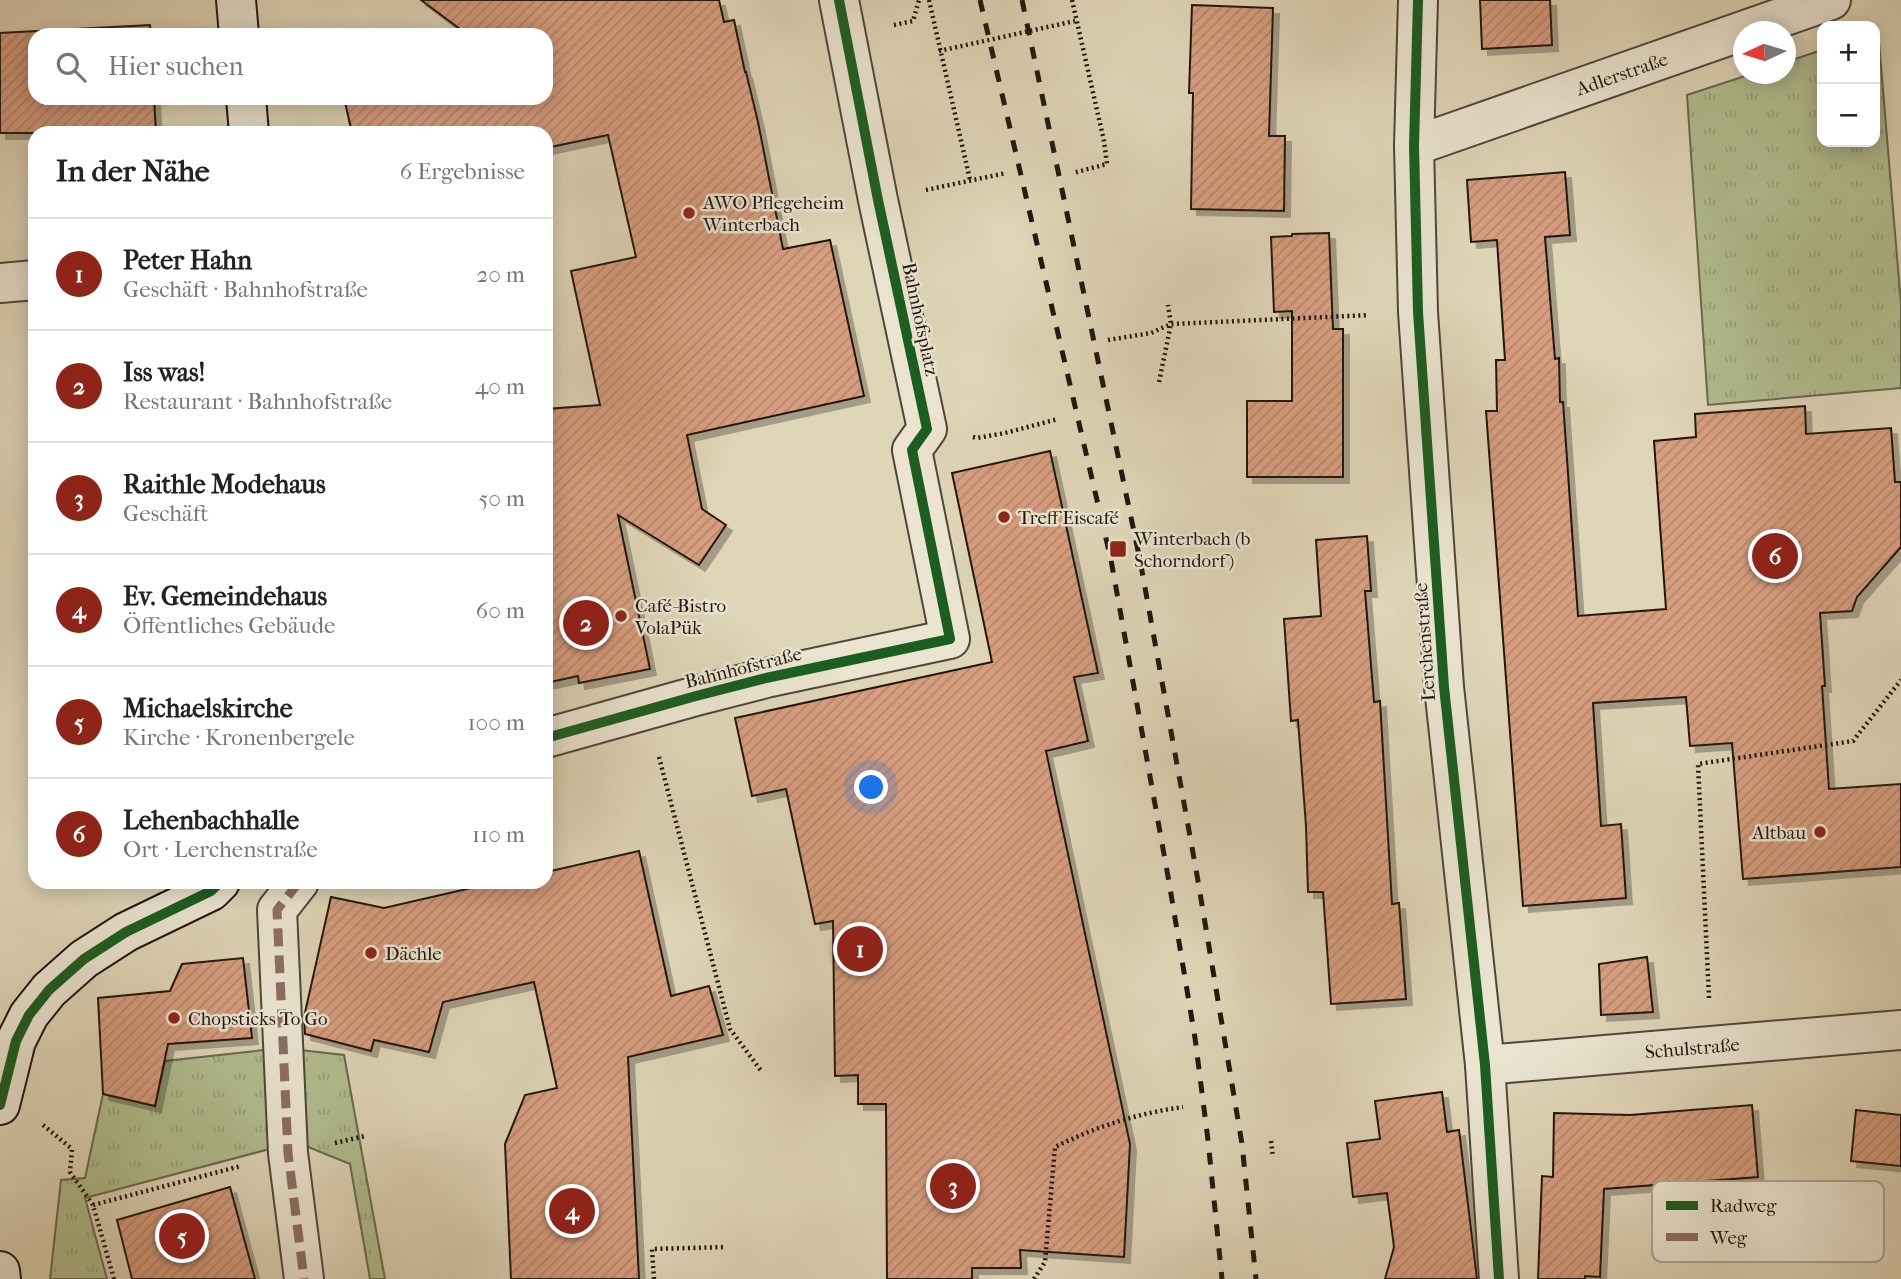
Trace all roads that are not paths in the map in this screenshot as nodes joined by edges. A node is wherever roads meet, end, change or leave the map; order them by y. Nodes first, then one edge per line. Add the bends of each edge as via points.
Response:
1 (236, 0) edge
2 (839, 0) edge
3 (1418, 0) edge
4 (1831, 0) edge
5 (239, 28) edge
6 (247, 105) edge
7 (248, 126) edge
8 (1414, 146) junction
9 (28, 281) edge
10 (0, 284) edge
11 (950, 639) joint
12 (553, 736) edge
13 (213, 889) edge
14 (293, 889) edge
15 (1901, 1030) edge
16 (8, 1039) edge
17 (1485, 1065) junction
18 (0, 1104) edge
19 (0, 1271) edge
20 (1, 1279) edge
21 (304, 1279) edge
22 (1499, 1279) edge

1 - 5 street
2 - 11 street, Bahnhofsplatz via 927,429 912,450
3 - 8 street, Lerchenstraße
4 - 8 street, Adlerstraße
6 - 7 street
8 - 17 street, Lerchenstraße via 1418,312 1444,687
9 - 10 street
11 - 12 street, Bahnhofstraße via 766,678
13 - 16 street via 126,932 84,959 49,990
14 - 21 street via 276,910 288,1153
15 - 17 street, Schulstraße
16 - 18 street
17 - 22 street, Lerchenstraße
19 - 20 street

